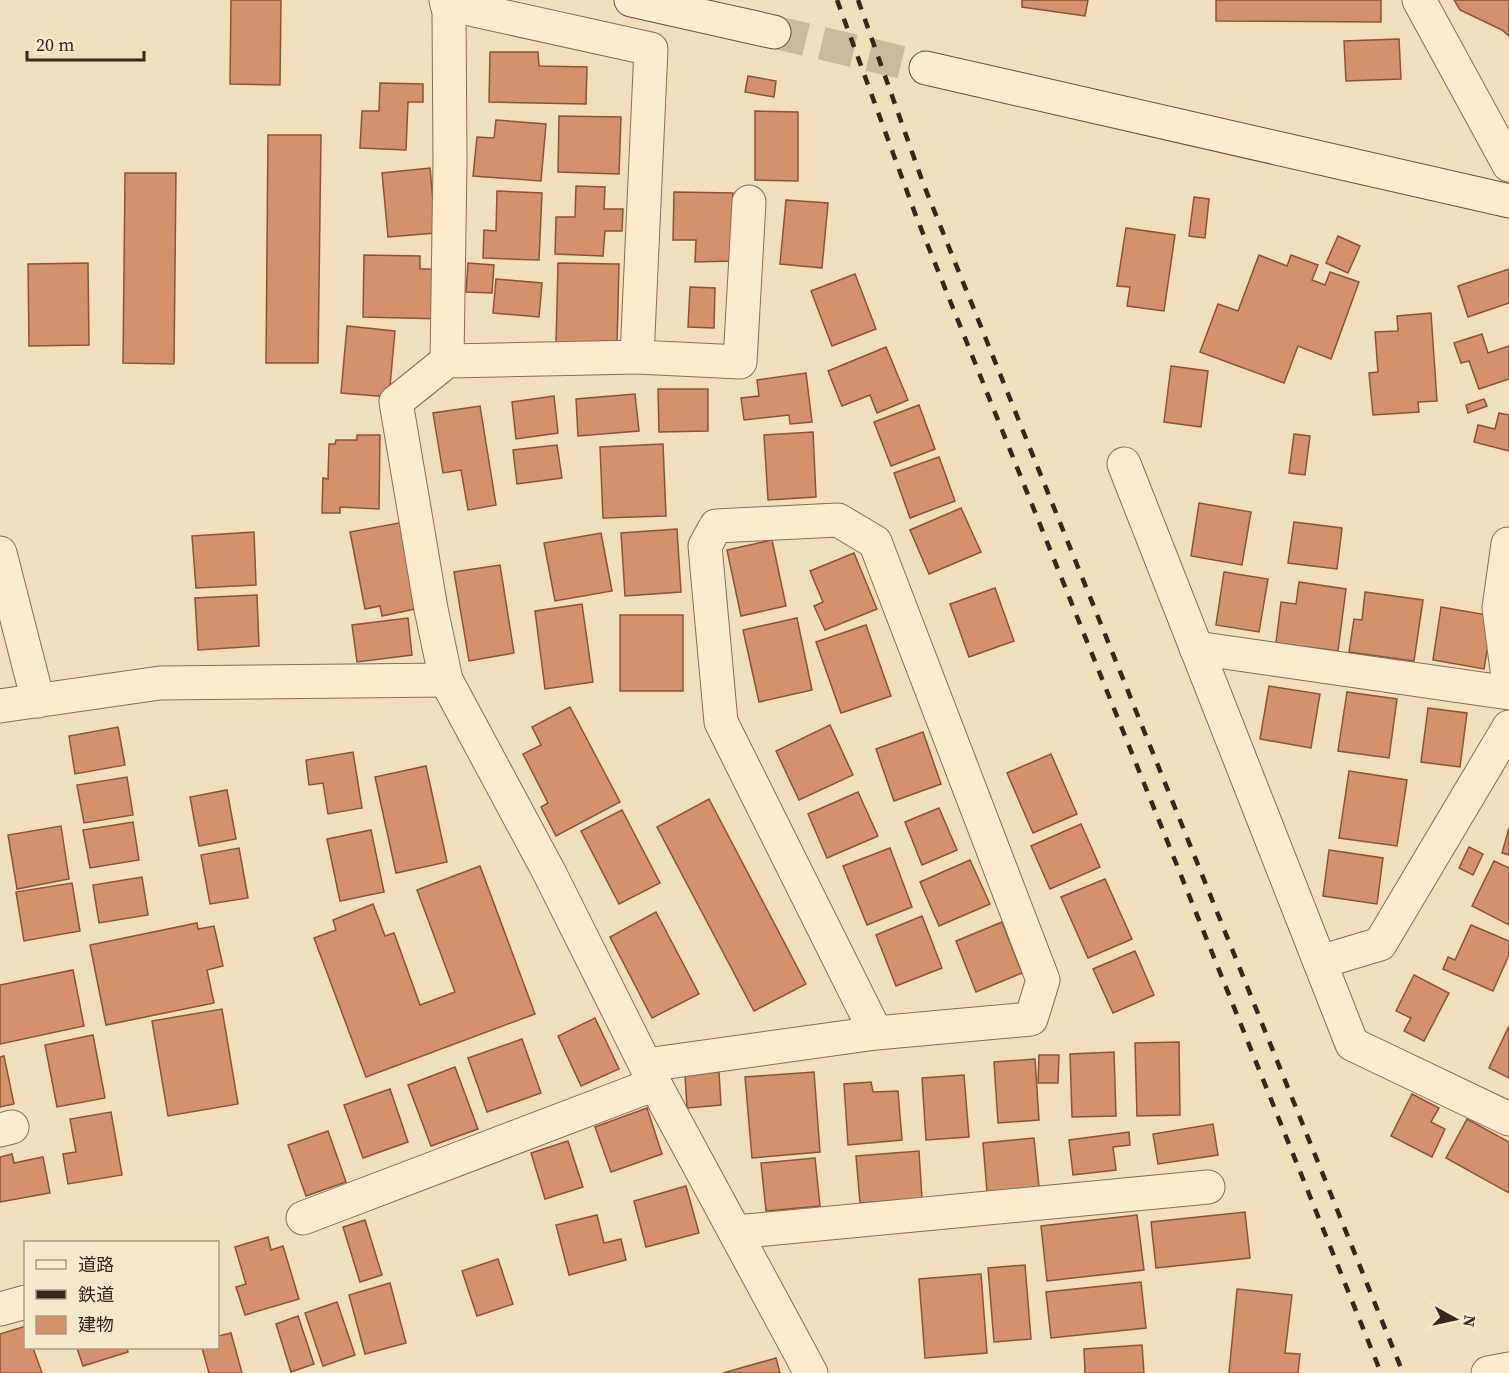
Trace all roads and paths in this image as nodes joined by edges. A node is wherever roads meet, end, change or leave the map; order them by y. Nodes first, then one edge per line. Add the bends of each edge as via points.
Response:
1 (631, 0) edge
2 (1419, 0) edge
3 (447, 2) edge
4 (774, 32) tunnel mouth
5 (926, 68) tunnel mouth
6 (1509, 165) edge
7 (1509, 201) edge
8 (749, 202) dead end
9 (637, 357) junction
10 (447, 361) junction
11 (1124, 464) dead end
12 (1508, 544) edge
13 (0, 553) edge
14 (1196, 648) junction
15 (446, 680) junction
16 (1509, 685) edge
17 (1509, 693) edge
18 (38, 701) junction
19 (0, 706) edge
20 (1509, 727) edge
21 (1320, 962) junction
22 (876, 1033) junction
23 (650, 1074) junction
24 (1509, 1119) edge
25 (1208, 1187) dead end
26 (303, 1218) dead end
27 (736, 1232) junction
28 (24, 1303) edge
29 (0, 1309) edge
30 (1509, 1369) edge
31 (811, 1373) edge
32 (1488, 1373) edge

1 - 4 street
2 - 6 street
3 - 9 street via 651,49
3 - 10 street
5 - 7 street
8 - 9 street via 740,362
9 - 10 street
10 - 15 street via 396,402
11 - 14 street
12 - 16 street via 1499,608
13 - 18 street
14 - 17 street
14 - 21 street
15 - 18 street via 160,683
15 - 23 street via 549,872
18 - 19 street
20 - 21 street via 1380,944
21 - 24 street via 1352,1044
22 - 22 street via 721,722 705,546 716,526 838,520 875,542 1043,980 1030,1019
22 - 23 street
23 - 26 street
23 - 27 street
25 - 27 street
27 - 31 street
28 - 29 street
30 - 32 street

